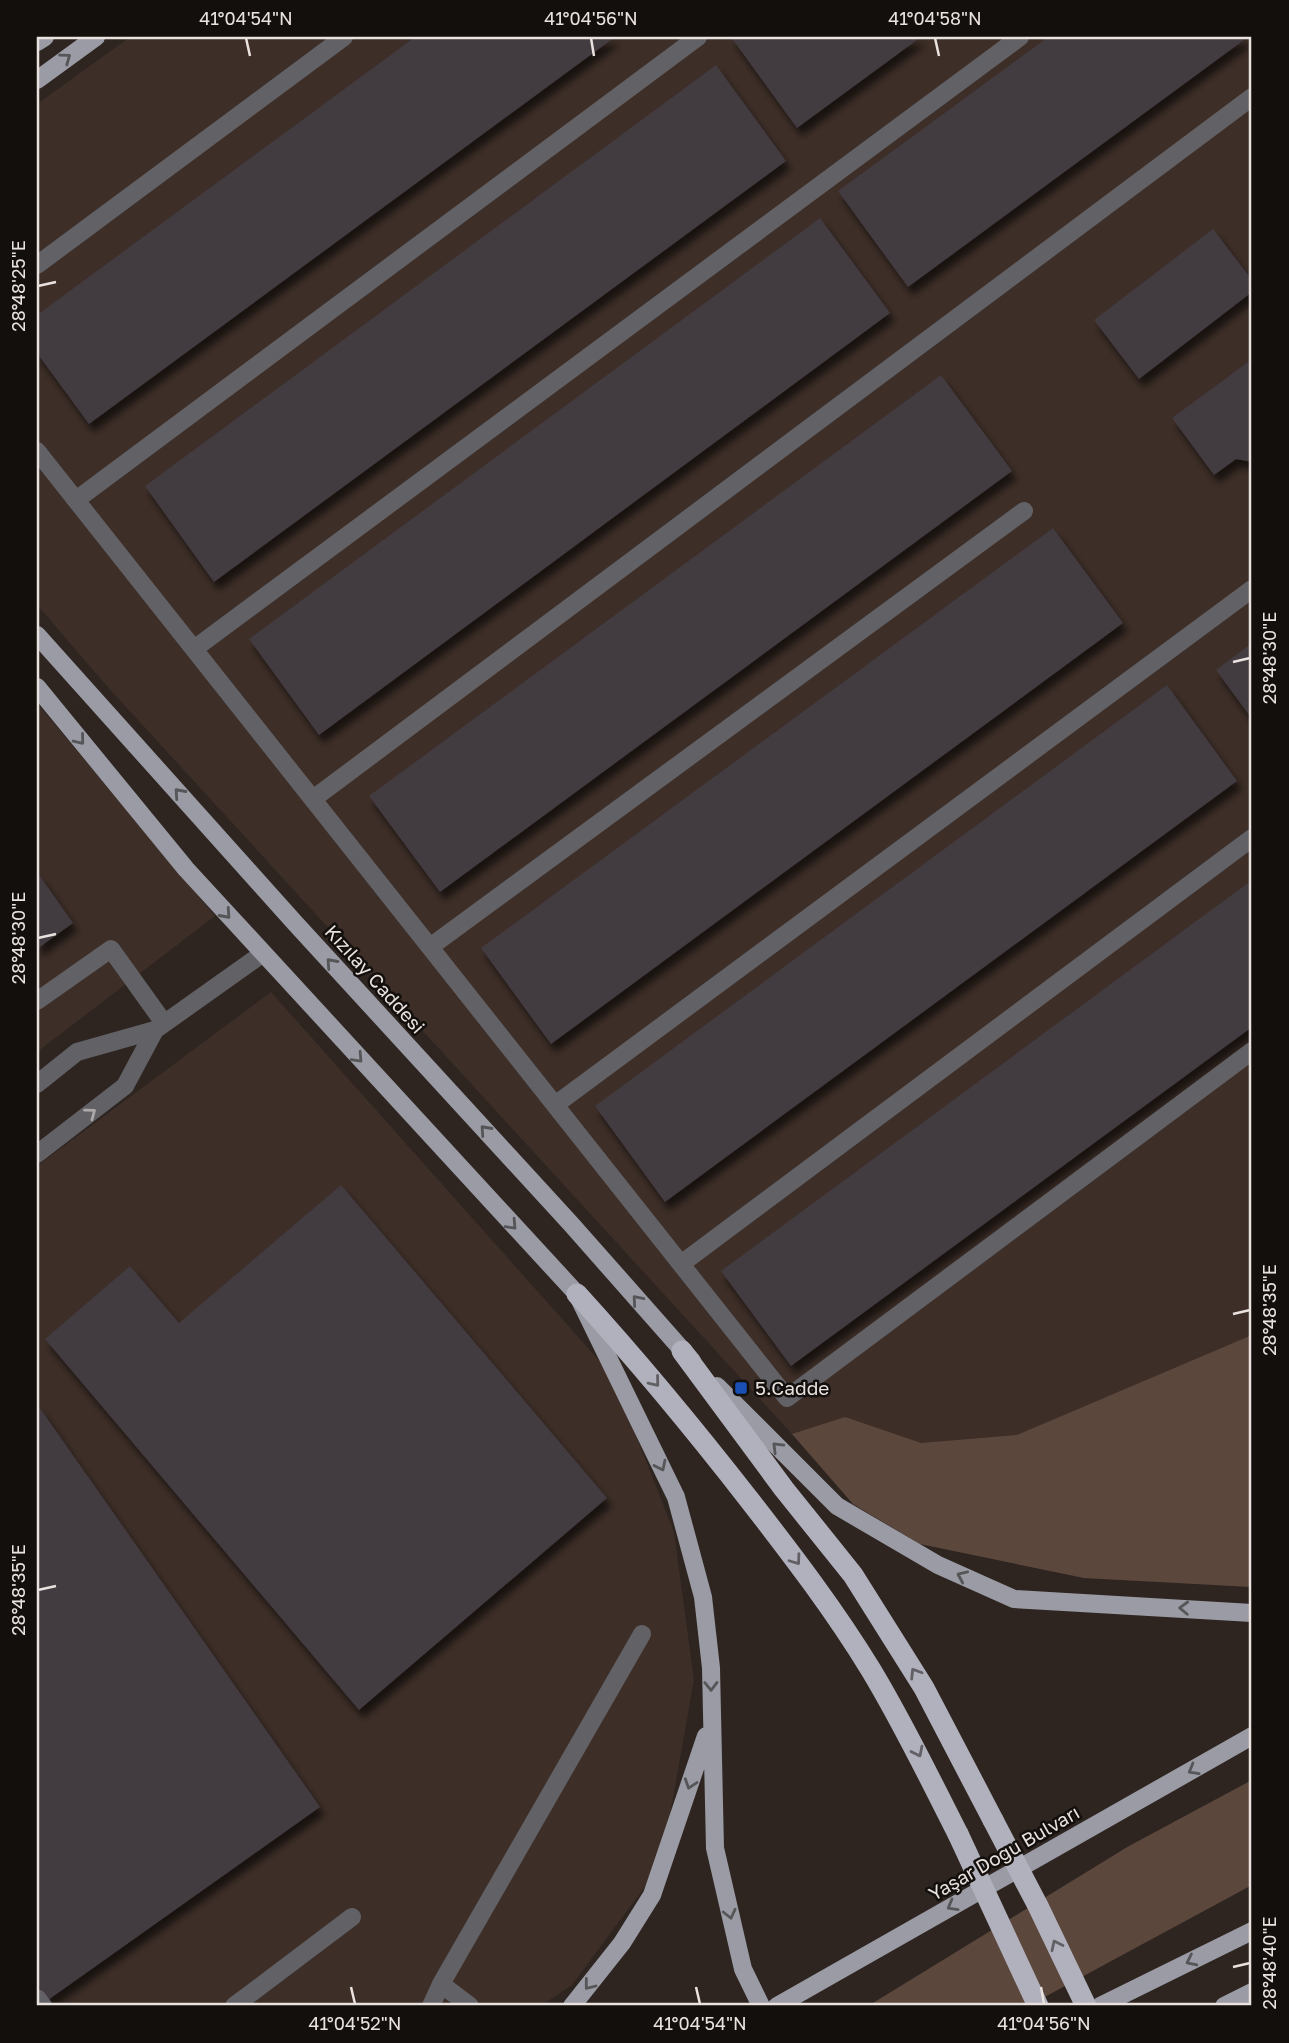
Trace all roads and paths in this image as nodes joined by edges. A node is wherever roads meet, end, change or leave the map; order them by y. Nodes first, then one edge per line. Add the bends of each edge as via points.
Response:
1 (45, 37) edge
2 (96, 37) edge
3 (344, 37) edge
4 (698, 37) edge
5 (1020, 37) edge
6 (37, 42) edge
7 (37, 80) edge
8 (1252, 97) edge
9 (37, 265) edge
10 (37, 451) edge
11 (76, 500) junction
12 (1024, 511) dead end
13 (1252, 589) edge
14 (37, 635) edge
15 (194, 649) junction
16 (37, 687) edge
17 (313, 799) junction
18 (1252, 838) edge
19 (430, 947) junction
20 (262, 954) junction
21 (37, 1001) edge
22 (160, 1027) junction
23 (1252, 1051) edge
24 (37, 1084) edge
25 (555, 1105) junction
26 (37, 1154) edge
27 (681, 1264) junction
28 (577, 1294) junction
29 (682, 1351) junction
30 (1252, 1613) edge
31 (642, 1634) dead end
32 (712, 1719) junction
33 (1252, 1736) edge
34 (352, 1917) dead end
35 (1252, 1931) edge
36 (441, 1984) junction
37 (1252, 1992) edge
38 (37, 1998) edge
39 (43, 2006) edge
40 (234, 2006) edge
41 (430, 2006) edge
42 (470, 2006) edge
43 (572, 2006) edge
44 (761, 2006) edge
45 (777, 2006) edge
46 (1038, 2006) edge
47 (1086, 2006) edge
48 (1100, 2006) edge
49 (1224, 2006) edge

1 - 6 main road
7 -> 2 main road
3 - 9 street
4 - 11 street
5 - 15 street
8 - 17 street
10 - 11 street
11 - 15 street
12 - 19 street
13 - 25 street
29 -> 14 main road, Kızılay Caddesi
15 - 17 street
16 -> 20 main road
17 - 19 street
18 - 27 street
19 - 25 street
20 - 22 street
20 -> 28 main road
21 - 22 street via 111,949
22 - 24 street via 77,1052
26 -> 22 street via 125,1086
23 - 27 street via 787,1398
25 - 27 street
28 -> 32 main road via 677,1497 702,1597
28 -> 46 highway, bridge via 638,1361 797,1562 870,1668 910,1737
30 -> 29 main road, Kızılay Caddesi via 1014,1599 938,1565 837,1506
47 -> 29 highway, bridge via 924,1688 853,1575
31 - 36 street
32 -> 43 main road via 652,1895
32 -> 44 main road via 715,1848 743,1969
33 -> 45 main road, Yaşar Doğu Bulvarı
34 - 40 street
35 -> 48 main road
36 - 41 street
36 - 42 street
37 - 49 main road
38 - 39 street

